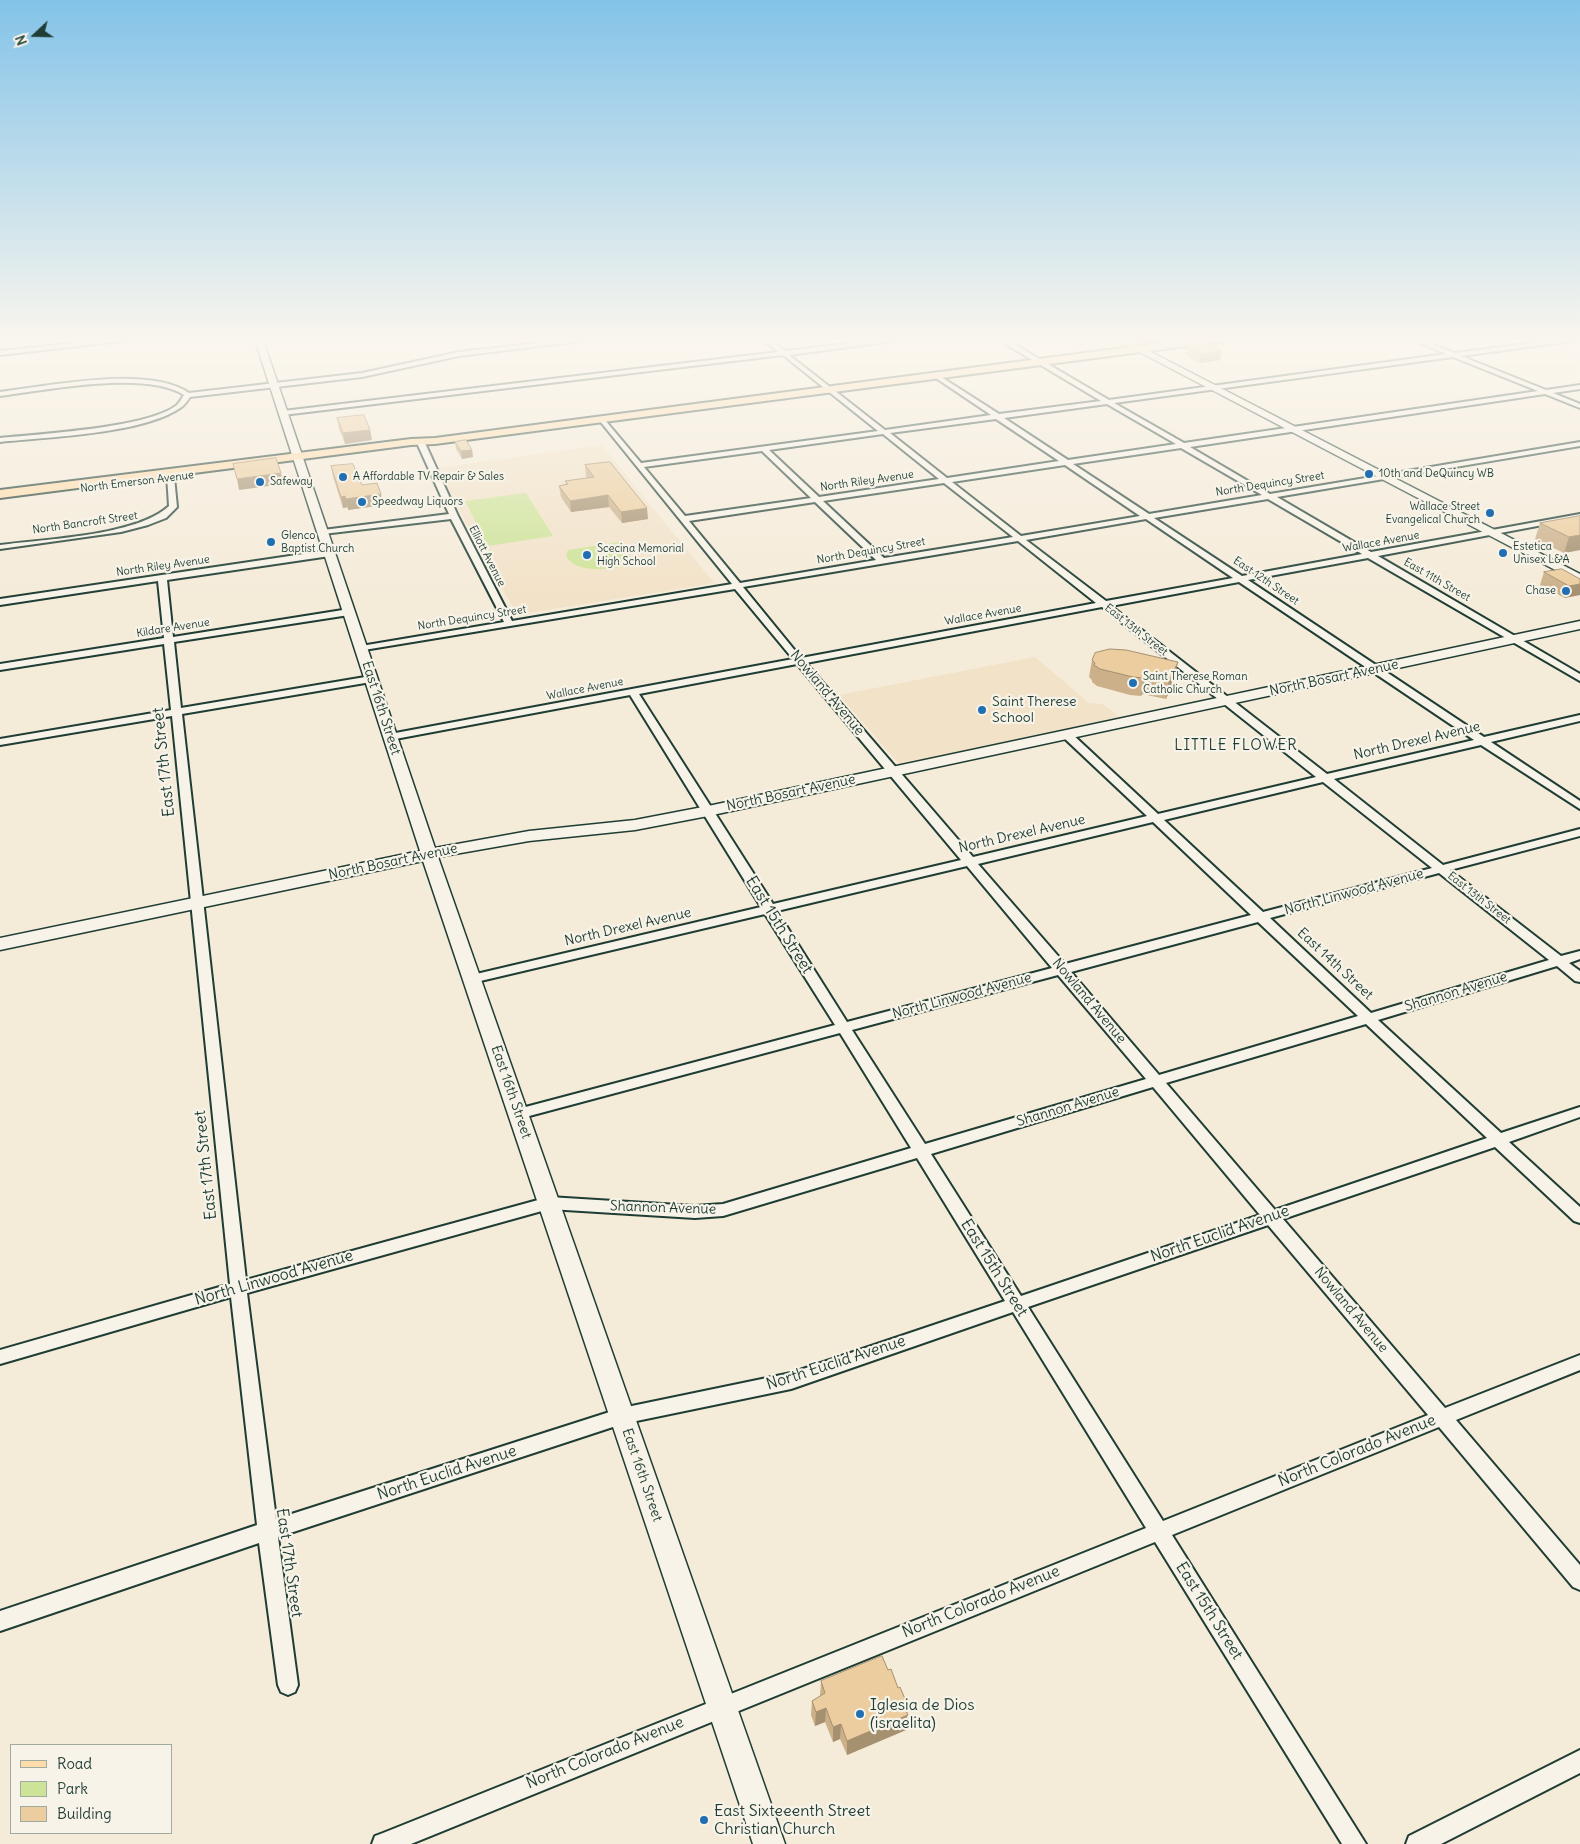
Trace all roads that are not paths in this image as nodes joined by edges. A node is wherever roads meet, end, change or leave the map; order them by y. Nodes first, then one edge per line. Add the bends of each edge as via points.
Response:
1 (133, 423) edge
2 (286, 423) edge
3 (578, 423) edge
4 (605, 423) edge
5 (871, 423) edge
6 (955, 423) edge
7 (1008, 423) edge
8 (1144, 423) edge
9 (1280, 423) edge
10 (1336, 423) edge
11 (1291, 429) junction
12 (884, 433) junction
13 (0, 440) edge
14 (422, 443) junction
15 (1580, 444) edge
16 (1182, 445) junction
17 (1580, 448) edge
18 (764, 449) junction
19 (1522, 455) junction
20 (299, 459) junction
21 (1067, 463) junction
22 (639, 465) junction
23 (1385, 477) junction
24 (170, 478) junction
25 (946, 481) junction
26 (0, 494) edge
27 (1269, 496) junction
28 (0, 499) edge
29 (817, 500) junction
30 (454, 516) junction
31 (1148, 516) junction
32 (1580, 516) edge
33 (684, 519) junction
34 (323, 532) junction
35 (1491, 533) junction
36 (1019, 538) junction
37 (0, 547) edge
38 (330, 553) junction
39 (1370, 555) junction
40 (883, 562) junction
41 (162, 578) junction
42 (1241, 579) junction
43 (1580, 579) edge
44 (740, 586) junction
45 (0, 602) edge
46 (1104, 604) junction
47 (349, 612) junction
48 (509, 624) junction
49 (1580, 625) edge
50 (169, 640) junction
51 (1514, 640) junction
52 (362, 649) junction
53 (799, 660) junction
54 (0, 667) edge
55 (1376, 669) junction
56 (1580, 678) edge
57 (372, 679) junction
58 (633, 692) junction
59 (1227, 701) junction
60 (177, 712) junction
61 (1580, 718) edge
62 (1067, 735) junction
63 (390, 737) junction
64 (1482, 740) junction
65 (0, 742) edge
66 (894, 772) junction
67 (1325, 778) junction
68 (1580, 806) edge
69 (708, 811) junction
70 (1155, 818) junction
71 (1580, 832) edge
72 (429, 854) junction
73 (971, 861) junction
74 (1441, 869) junction
75 (196, 903) junction
76 (769, 909) junction
77 (1260, 917) junction
78 (0, 944) edge
79 (1580, 955) edge
80 (1559, 961) junction
81 (1062, 969) junction
82 (1580, 978) edge
83 (472, 979) junction
84 (1368, 1018) junction
85 (844, 1028) junction
86 (1157, 1081) junction
87 (1580, 1112) edge
88 (518, 1114) junction
89 (1499, 1140) junction
90 (921, 1151) junction
91 (548, 1202) junction
92 (1272, 1216) junction
93 (1580, 1217) edge
94 (238, 1288) junction
95 (1016, 1303) junction
96 (0, 1357) edge
97 (1580, 1362) edge
98 (622, 1416) junction
99 (1442, 1417) junction
100 (267, 1531) junction
101 (1159, 1531) junction
102 (1580, 1580) edge
103 (0, 1621) edge
104 (288, 1685) dead end
105 (722, 1707) junction
106 (1580, 1761) edge
107 (383, 1844) edge
108 (769, 1844) edge
109 (1356, 1844) edge
110 (1417, 1844) edge

1 - 13 street
2 - 20 main road, East 16th Street
3 - 14 main road, North Emerson Avenue
4 - 22 street, Nowland Avenue
5 - 12 street, East 13th Street
6 - 12 street
7 - 21 street, East 12th Street
8 - 16 street, East 11th Street
9 - 11 main road
10 - 11 street, North Riley Avenue
11 - 16 street, North Riley Avenue
11 - 23 main road
12 - 18 street
12 - 25 street, East 13th Street
14 - 20 main road, North Emerson Avenue via 414,447
14 - 30 street, Elliott Avenue
15 - 19 street, North Dequincy Street
16 - 21 street, North Riley Avenue
16 - 27 street, East 11th Street
17 - 19 street, North Dequincy Street
18 - 22 street
18 - 29 street
19 - 23 street, North Dequincy Street via 1395,478
20 - 24 main road, North Emerson Avenue
20 - 26 main road, North Emerson Avenue
20 - 34 main road, East 16th Street
21 - 25 street, North Riley Avenue
21 - 31 street, East 12th Street
22 - 33 street, Nowland Avenue
23 - 27 street, North Dequincy Street
23 - 35 main road
24 - 28 main road, North Emerson Avenue
24 - 37 street, North Bancroft Street via 174,507 155,522 131,529
25 - 29 street, North Riley Avenue
25 - 36 street, East 13th Street
27 - 31 street, North Dequincy Street
27 - 39 street, East 11th Street
29 - 33 street, North Riley Avenue
29 - 40 street
30 - 34 street
30 - 48 street, Elliott Avenue
31 - 36 street, North Dequincy Street
31 - 42 street, East 12th Street
32 - 35 street, Wallace Avenue
33 - 44 street, Nowland Avenue
34 - 38 main road, East 16th Street
35 - 39 street, Wallace Avenue
35 - 43 main road
36 - 40 street, North Dequincy Street
36 - 46 street, East 13th Street
38 - 41 street, North Riley Avenue
38 - 47 main road, East 16th Street
39 - 42 street, Wallace Avenue
39 - 51 street, East 11th Street
40 - 44 street, North Dequincy Street
41 - 45 street, North Riley Avenue
41 - 50 street, East 17th Street
42 - 46 street, Wallace Avenue
42 - 55 street, East 12th Street
44 - 48 street, North Dequincy Street
44 - 53 street, Nowland Avenue
46 - 53 street, Wallace Avenue
46 - 59 street, East 13th Street
47 - 50 street, Kildare Avenue
47 - 52 main road, East 16th Street
48 - 52 street, North Dequincy Street
49 - 51 main road, North Bosart Avenue
50 - 54 street, Kildare Avenue
50 - 60 street, East 17th Street
51 - 55 main road, North Bosart Avenue
51 - 56 street, East 11th Street
52 - 57 main road, East 16th Street
53 - 58 street, Wallace Avenue
53 - 66 street, Nowland Avenue
55 - 59 main road, North Bosart Avenue
55 - 64 street, East 12th Street
57 - 60 street
57 - 63 main road, East 16th Street
58 - 63 street, Wallace Avenue
58 - 69 street, East 15th Street
59 - 62 main road, North Bosart Avenue
59 - 67 street, East 13th Street
60 - 65 street
60 - 75 street, East 17th Street
61 - 64 street, North Drexel Avenue
62 - 66 main road, North Bosart Avenue
62 - 70 street, East 14th Street
63 - 72 main road, East 16th Street
64 - 67 street, North Drexel Avenue
64 - 68 street, East 12th Street
66 - 69 main road, North Bosart Avenue
66 - 73 street, Nowland Avenue
67 - 70 street, North Drexel Avenue
67 - 74 street, East 13th Street
69 - 72 main road, North Bosart Avenue via 634,825 512,838
69 - 76 street, East 15th Street
70 - 73 street, North Drexel Avenue
70 - 77 street, East 14th Street
71 - 74 street, North Linwood Avenue
72 - 75 main road, North Bosart Avenue
72 - 83 main road, East 16th Street
73 - 76 street, North Drexel Avenue
73 - 81 street, Nowland Avenue
74 - 77 street, North Linwood Avenue
74 - 80 street, East 13th Street
75 - 78 main road, North Bosart Avenue
75 - 94 street, East 17th Street
76 - 83 street, North Drexel Avenue
76 - 85 street, East 15th Street
77 - 81 street, North Linwood Avenue
77 - 84 street, East 14th Street
79 - 80 street, Shannon Avenue
80 - 82 street, East 13th Street
80 - 84 street, Shannon Avenue
81 - 85 street, North Linwood Avenue
81 - 86 street, Nowland Avenue
83 - 88 main road, East 16th Street
84 - 86 street, Shannon Avenue
84 - 89 street, East 14th Street
85 - 88 street, North Linwood Avenue
85 - 90 street, East 15th Street
86 - 90 street, Shannon Avenue
86 - 92 street, Nowland Avenue
87 - 89 street, North Euclid Avenue
88 - 91 main road, East 16th Street
89 - 92 street, North Euclid Avenue
89 - 93 street, East 14th Street
90 - 91 street, Shannon Avenue via 715,1212
90 - 95 street, East 15th Street
91 - 94 street, North Linwood Avenue
91 - 98 main road, East 16th Street
92 - 95 street, North Euclid Avenue
92 - 99 street, Nowland Avenue
94 - 96 street, North Linwood Avenue
94 - 100 street, East 17th Street
95 - 98 street, North Euclid Avenue via 791,1381
95 - 101 street, East 15th Street
97 - 99 street, North Colorado Avenue
98 - 100 street, North Euclid Avenue
98 - 105 main road, East 16th Street
99 - 101 street, North Colorado Avenue
99 - 102 street, Nowland Avenue
100 - 103 street, North Euclid Avenue
100 - 104 street, East 17th Street
101 - 105 street, North Colorado Avenue
101 - 109 street, East 15th Street
105 - 107 street, North Colorado Avenue
105 - 108 main road, East 16th Street
106 - 110 street

